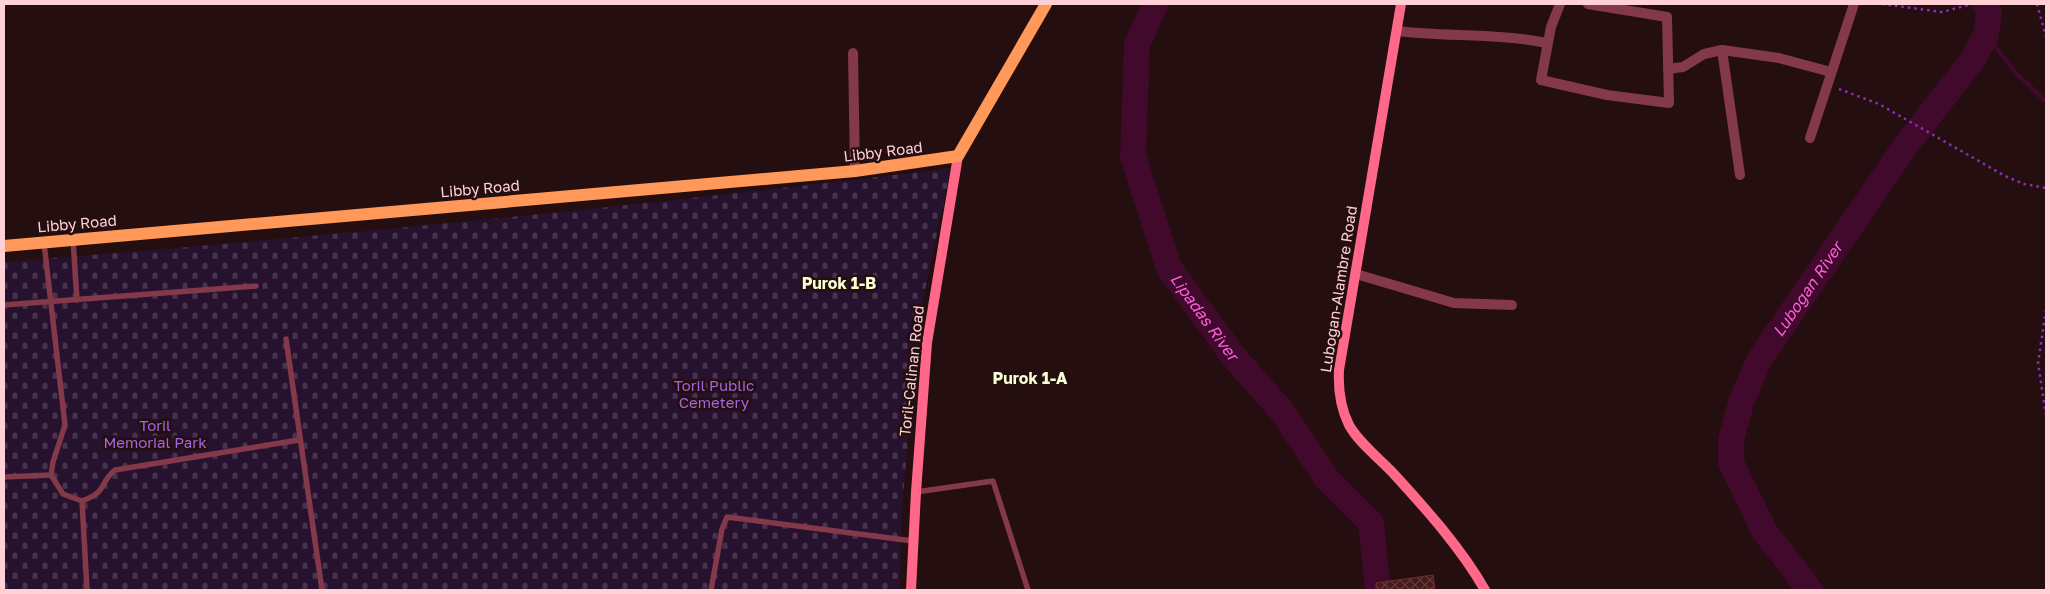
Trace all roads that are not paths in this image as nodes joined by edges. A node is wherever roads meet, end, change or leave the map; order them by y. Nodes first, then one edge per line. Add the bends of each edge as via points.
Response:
1 (1046, 4) edge
2 (1401, 4) edge
3 (1560, 4) edge
4 (1588, 4) edge
5 (1854, 4) edge
6 (1396, 31) junction
7 (1547, 43) junction
8 (1722, 50) junction
9 (853, 53) dead end
10 (1668, 69) junction
11 (1831, 72) junction
12 (1810, 138) dead end
13 (958, 156) junction
14 (855, 172) junction
15 (1740, 175) dead end
16 (73, 240) junction
17 (44, 242) junction
18 (4, 246) edge
19 (1356, 274) junction
20 (256, 286) dead end
21 (77, 300) junction
22 (50, 302) junction
23 (4, 305) edge
24 (1512, 305) dead end
25 (286, 339) dead end
26 (299, 440) junction
27 (51, 475) junction
28 (4, 478) edge
29 (916, 492) junction
30 (82, 501) junction
31 (913, 541) junction
32 (87, 590) edge
33 (322, 590) edge
34 (711, 590) edge
35 (912, 590) edge
36 (1028, 590) edge
37 (1486, 590) edge

1 - 13 main road
2 - 6 street, Lubogan-Alambre Road
3 - 7 street
4 - 10 street via 1667,17
5 - 11 street
6 - 7 street via 1504,36
6 - 19 street, Lubogan-Alambre Road
7 - 10 street via 1541,80 1578,90 1669,103
8 - 10 street via 1704,54 1683,67
8 - 11 street via 1778,58
8 - 15 street
9 - 14 street
11 - 12 street
13 - 14 main road, Libby Road
13 - 29 street, Toril-Calinan Road via 927,343
14 - 16 main road, Libby Road
16 - 17 main road, Libby Road
16 - 21 lane
17 - 18 main road, Libby Road
17 - 22 lane
19 - 24 street via 1454,303
19 - 37 street, Lubogan-Alambre Road via 1339,370 1342,410 1350,428 1452,543
20 - 21 lane
21 - 22 lane
22 - 23 lane
22 - 27 lane via 64,425
25 - 26 lane
26 - 30 lane via 115,470 101,492
26 - 33 lane
27 - 28 lane
27 - 30 lane via 64,494
29 - 31 street, Toril-Calinan Road
29 - 36 lane via 993,481
30 - 32 lane
31 - 34 lane via 726,517
31 - 35 street, Toril-Calinan Road

